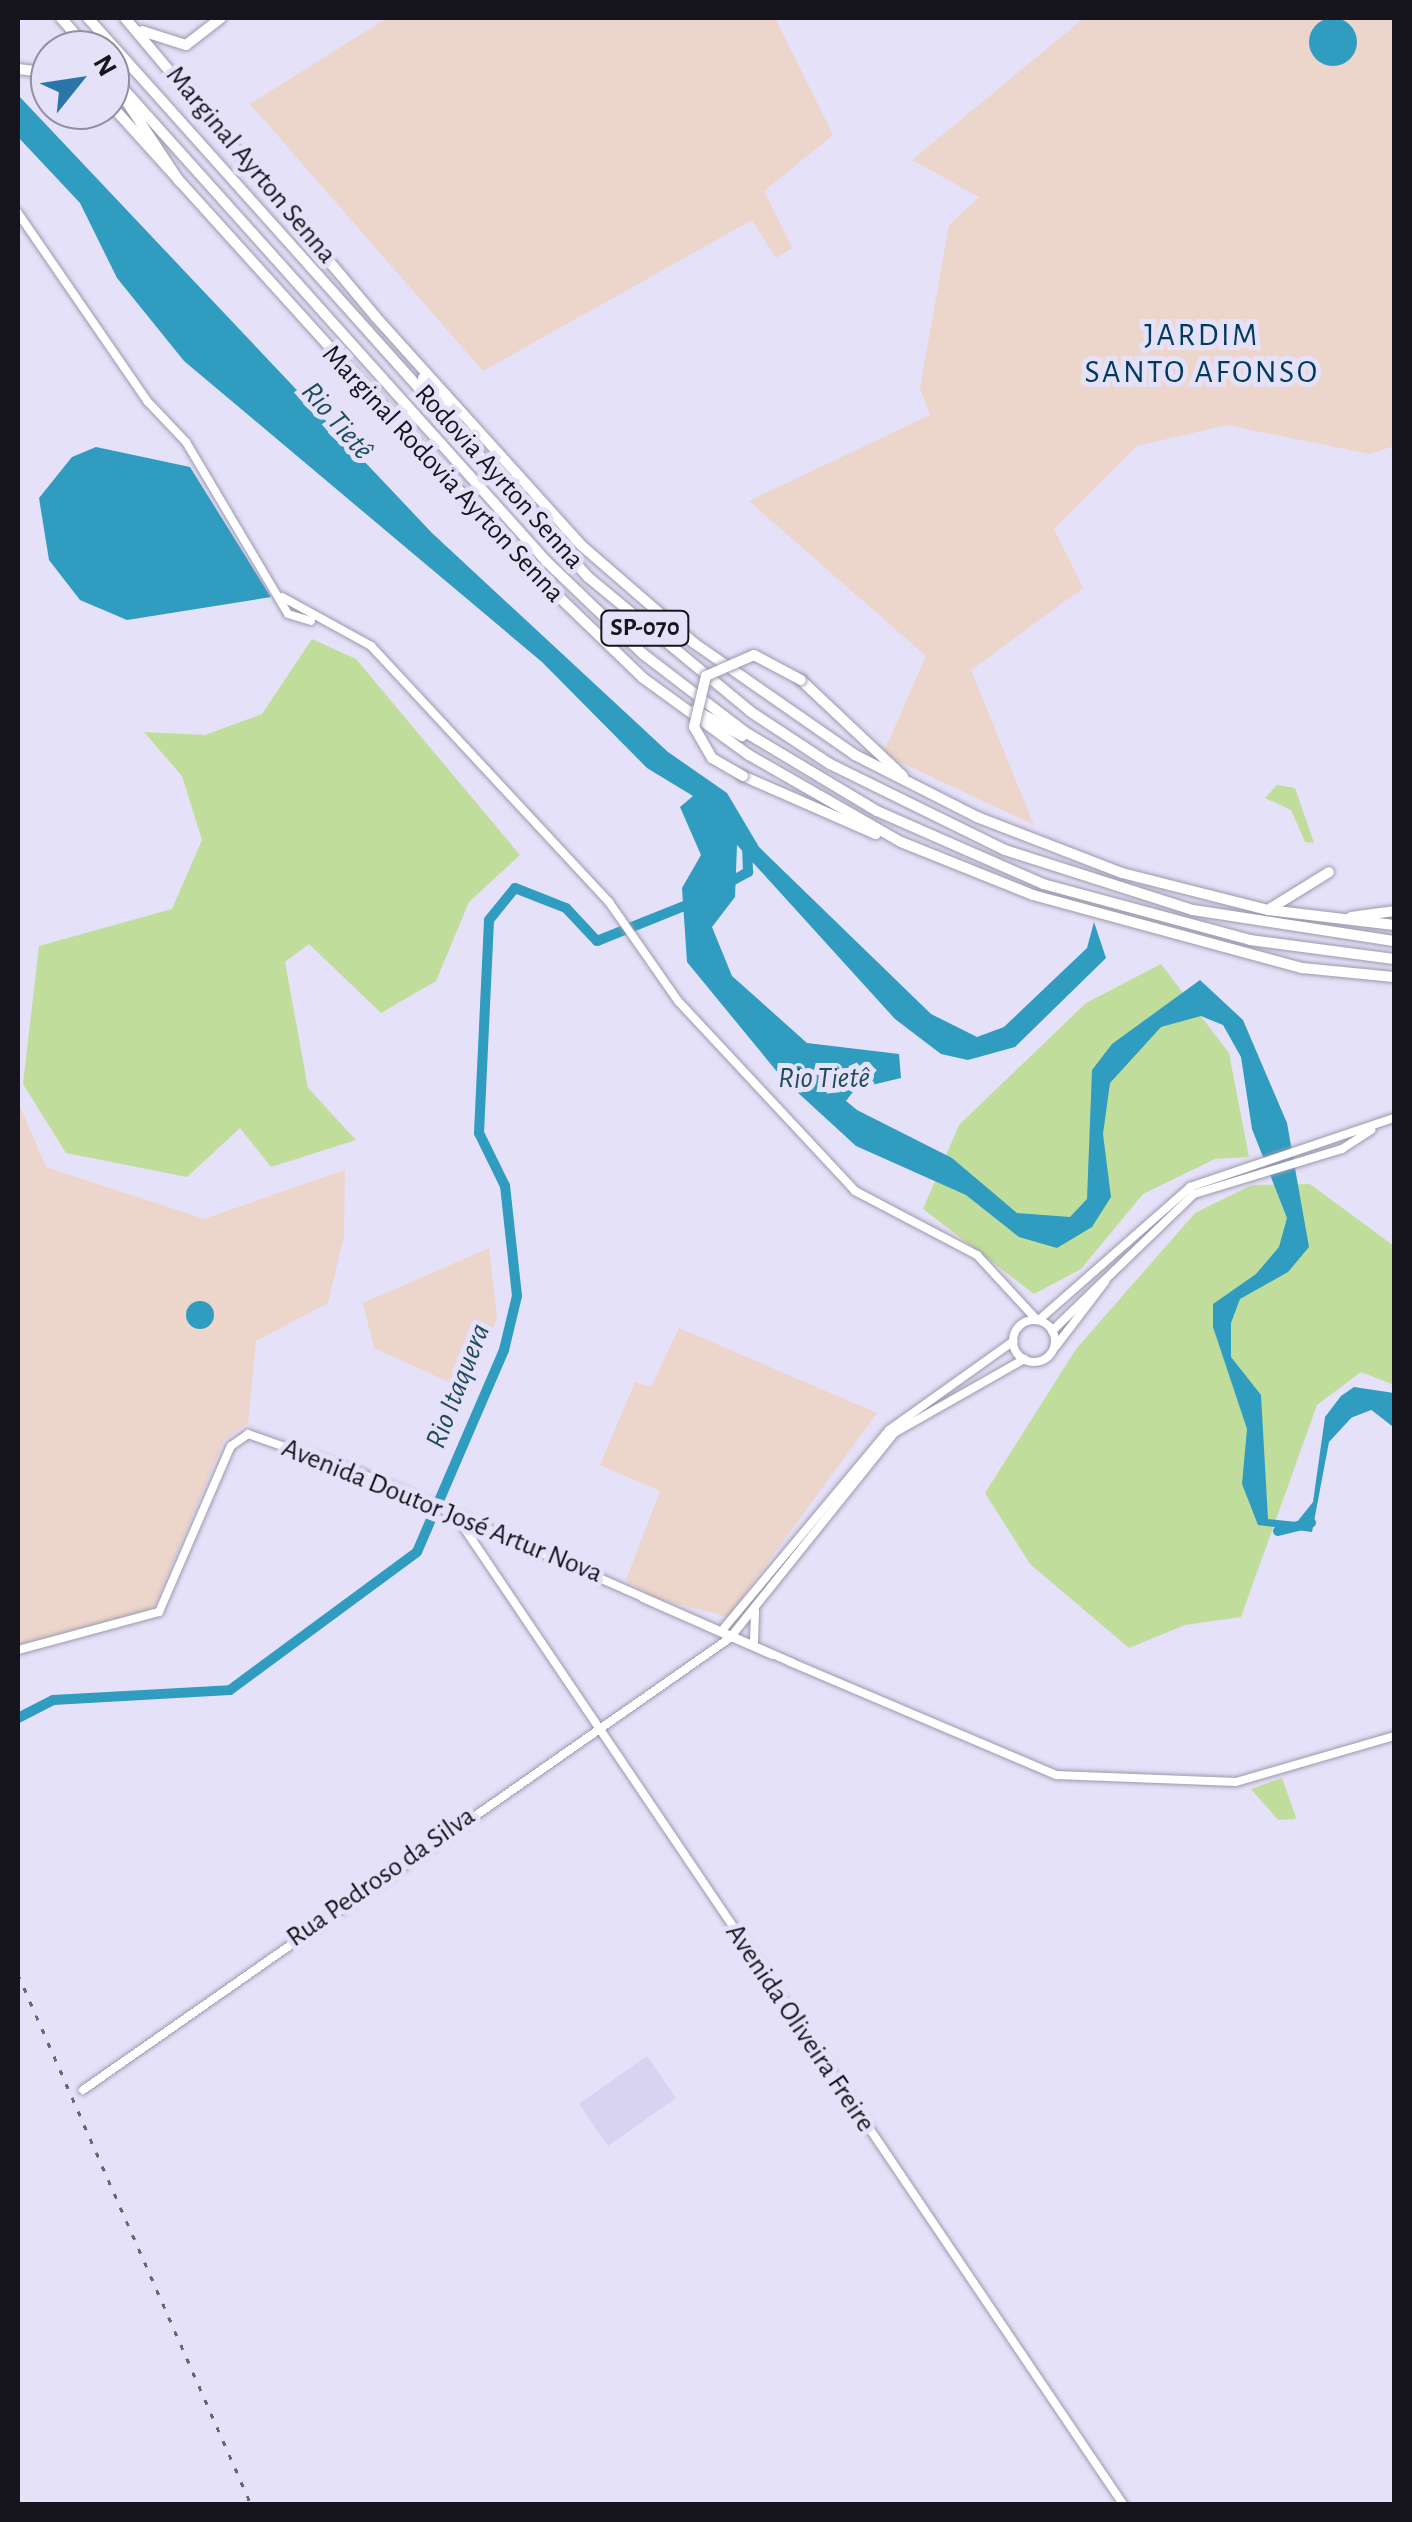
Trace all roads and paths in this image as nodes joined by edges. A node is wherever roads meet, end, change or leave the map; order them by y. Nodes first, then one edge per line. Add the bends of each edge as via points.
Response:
1 (88, 18) edge
2 (126, 18) edge
3 (220, 18) edge
4 (130, 97) edge
5 (130, 106) edge
6 (130, 128) edge
7 (190, 199) junction
8 (18, 213) edge
9 (374, 315) junction
10 (505, 484) junction
11 (644, 678) junction
12 (791, 763) junction
13 (924, 792) junction
14 (901, 842) junction
15 (1329, 872) dead end
16 (1268, 910) junction
17 (1394, 911) edge
18 (1337, 919) junction
19 (1394, 925) edge
20 (1394, 941) edge
21 (1394, 959) edge
22 (1394, 979) edge
23 (1394, 1118) edge
24 (1268, 1164) junction
25 (1118, 1266) junction
26 (1034, 1320) junction
27 (1052, 1331) junction
28 (1014, 1341) junction
29 (1053, 1350) junction
30 (1024, 1359) junction
31 (458, 1515) junction
32 (627, 1588) junction
33 (757, 1604) junction
34 (676, 1607) junction
35 (738, 1612) junction
36 (723, 1630) junction
37 (733, 1635) junction
38 (754, 1641) junction
39 (714, 1645) junction
40 (18, 1650) edge
41 (791, 1662) junction
42 (596, 1726) junction
43 (1394, 1736) edge
44 (83, 2090) dead end
45 (1123, 2504) edge

1 - 10 highway, Rodovia Ayrton Senna / SP-070
2 - 3 highway via 176,46 205,36
2 - 9 highway, Marginal Ayrton Senna
4 - 12 highway, Rodovia Ayrton Senna / SP-070 via 557,572 643,654
5 - 7 highway
6 - 7 highway
7 - 11 highway, Marginal Rodovia Ayrton Senna via 439,476
8 - 26 main road via 148,402 186,442 291,616 370,646 618,915 717,1046 855,1190 976,1255
9 - 10 highway
9 - 13 highway, Marginal Rodovia Ayrton Senna via 628,587 804,723
10 - 20 highway, Rodovia Ayrton Senna / SP-070 via 672,652 814,754 913,808 1005,850 1193,910
11 - 12 highway
11 - 14 highway, Marginal Rodovia Ayrton Senna via 749,755
12 - 21 highway, Rodovia Ayrton Senna / SP-070 via 960,850 1102,904 1250,940
13 - 14 highway, bridge via 801,680 754,655 720,664 697,692 700,744 743,776
13 - 16 highway, Marginal Rodovia Ayrton Senna via 1122,873
14 - 22 highway, Marginal Rodovia Ayrton Senna via 1155,934
15 - 16 highway
16 - 18 highway, Marginal Rodovia Ayrton Senna
17 - 18 highway
18 - 19 highway, Marginal Rodovia Ayrton Senna
23 - 24 main road
24 - 25 main road via 1194,1194
24 - 26 main road via 1190,1187
25 - 27 main road
25 - 29 main road
26 - 27 main road
26 - 28 main road
27 - 29 main road
28 - 30 main road
28 - 35 main road via 889,1430
29 - 30 main road
30 - 33 main road via 894,1433
31 - 32 main road, Avenida Doutor José Artur Nova
31 - 40 main road, Avenida Doutor José Artur Nova via 240,1436 158,1612
31 - 42 main road, Avenida Oliveira Freire
32 - 34 main road, Avenida Doutor José Artur Nova
32 - 36 main road, Avenida Doutor José Artur Nova
33 - 37 main road
33 - 38 main road
34 - 35 main road via 724,1619
34 - 36 main road, Avenida Doutor José Artur Nova
35 - 36 main road
36 - 37 main road, Avenida Doutor José Artur Nova
36 - 39 main road
37 - 38 main road, Avenida Doutor José Artur Nova
37 - 39 main road, Rua Pedroso da Silva
37 - 41 main road, Avenida Doutor José Artur Nova
38 - 41 main road, Avenida Doutor José Artur Nova
39 - 42 main road, Rua Pedroso da Silva
41 - 43 main road, Avenida Doutor José Artur Nova via 1056,1775 1236,1782
42 - 44 main road, Rua Pedroso da Silva
42 - 45 main road, Avenida Oliveira Freire

